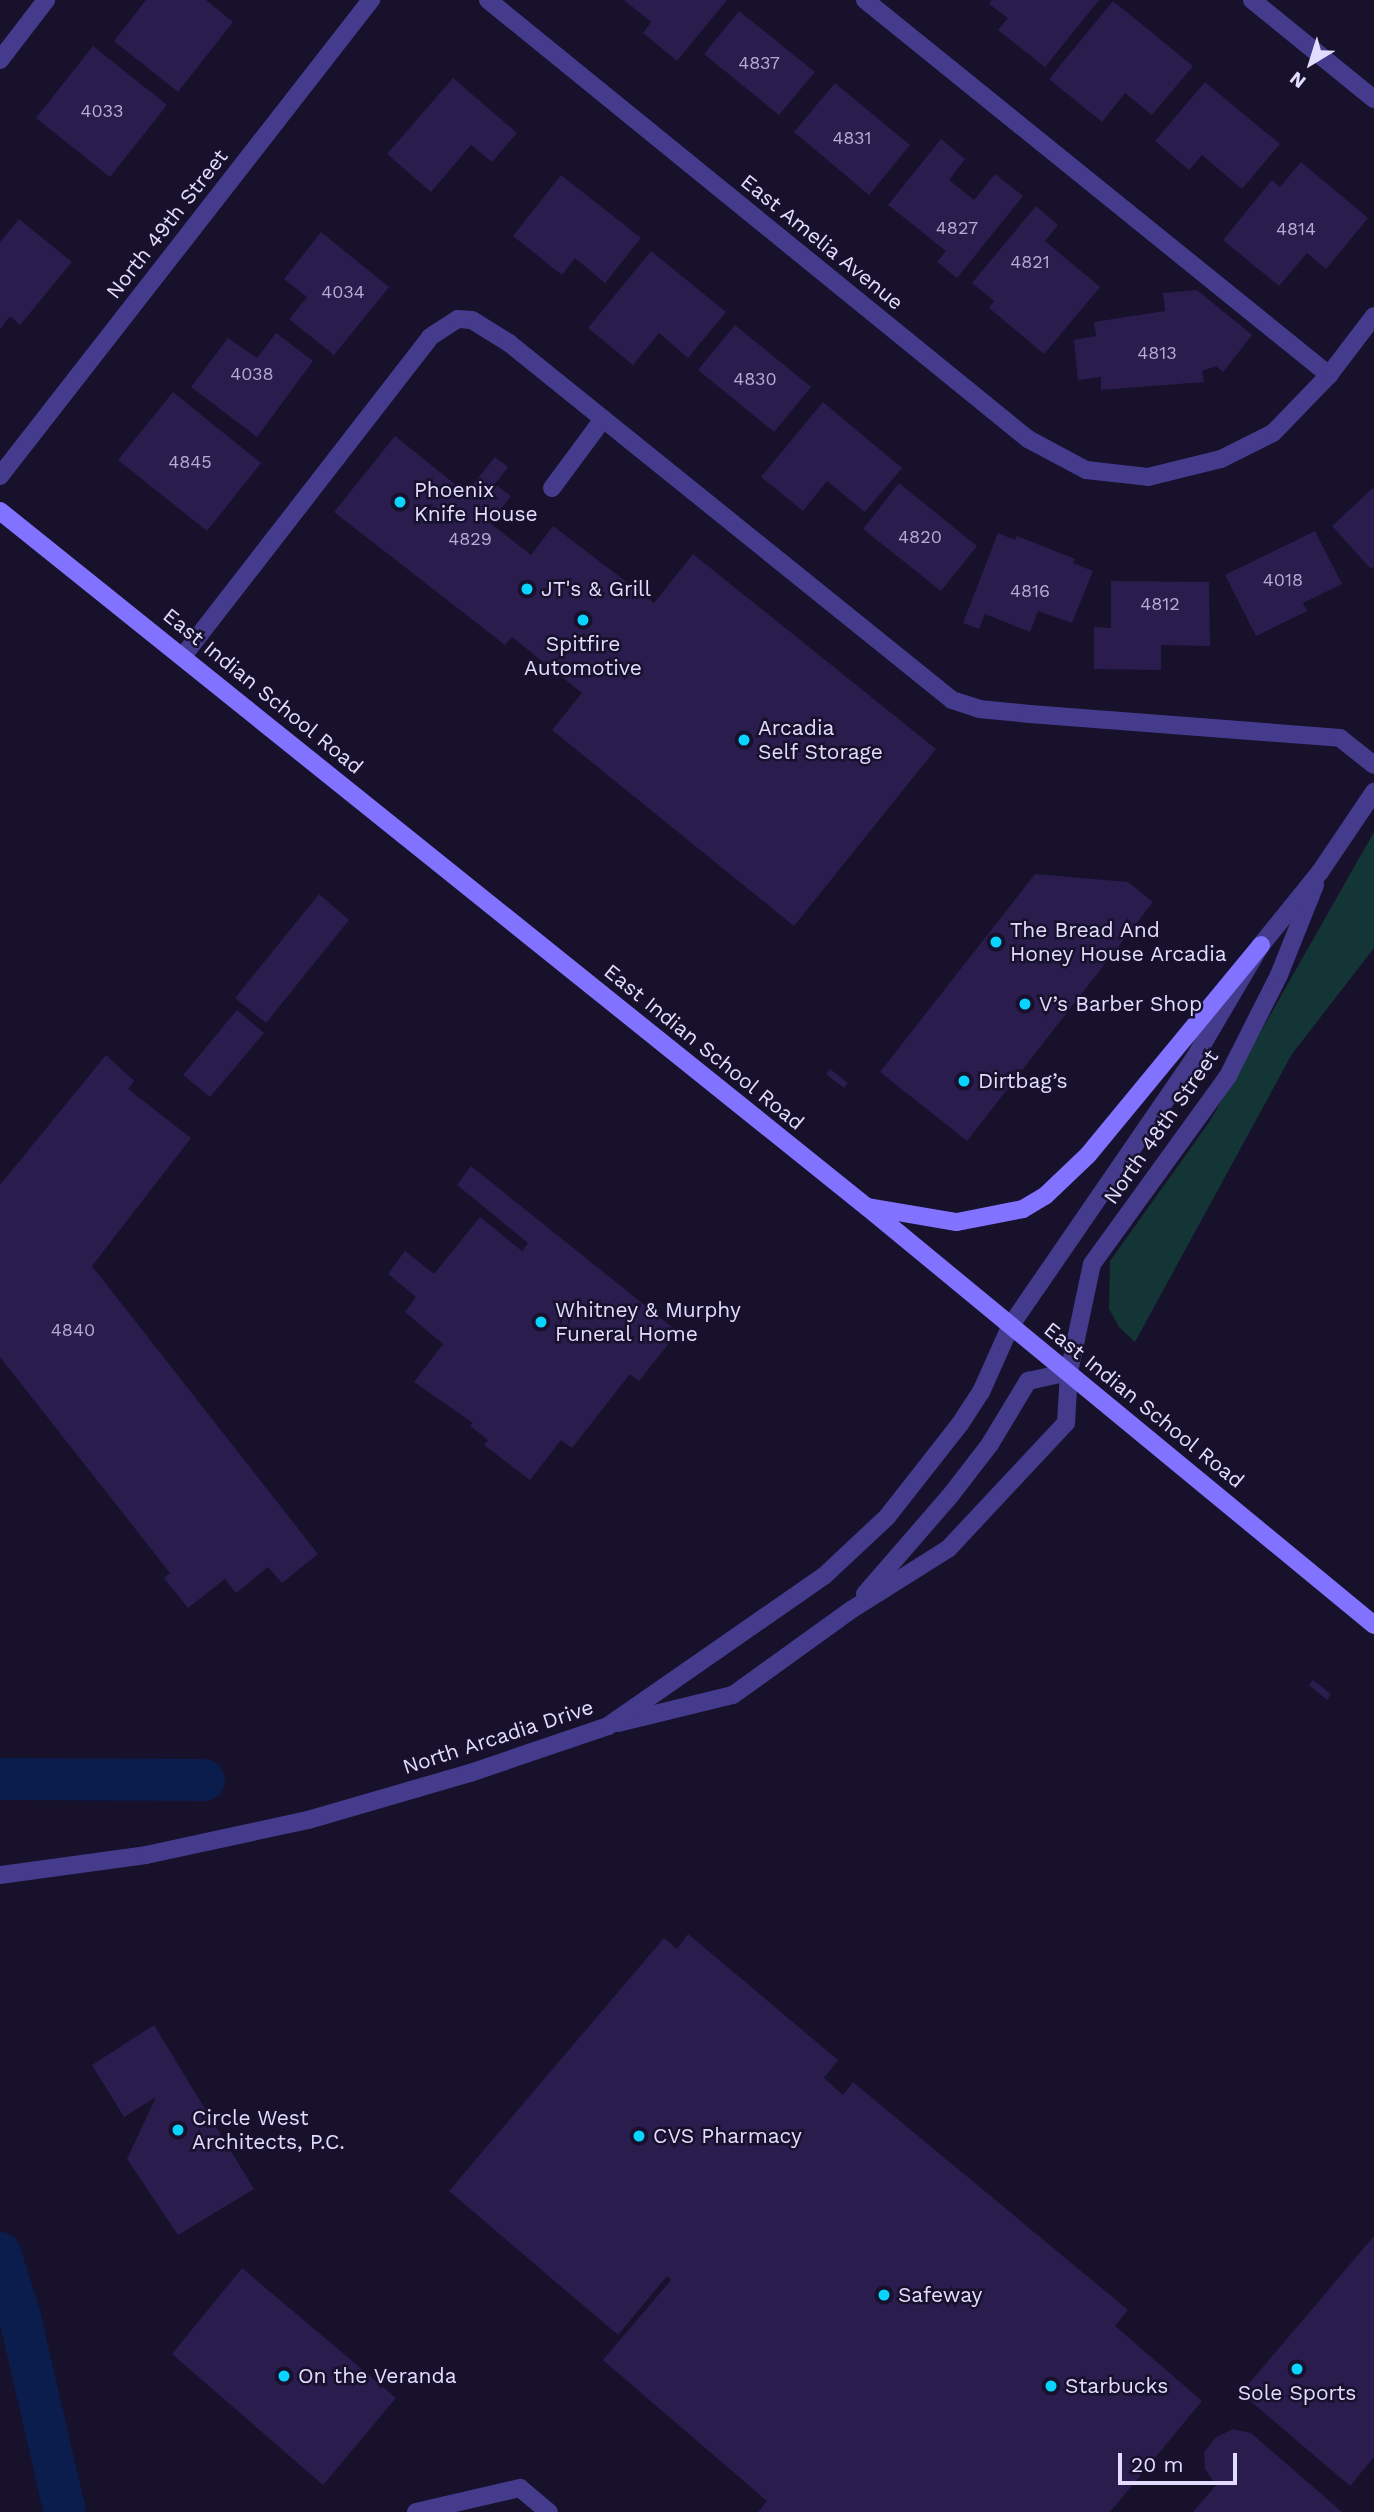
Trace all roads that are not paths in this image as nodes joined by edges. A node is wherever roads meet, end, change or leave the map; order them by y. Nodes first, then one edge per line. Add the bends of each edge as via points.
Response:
1 (46, 0) edge
2 (370, 0) edge
3 (488, 0) edge
4 (865, 0) edge
5 (1252, 0) edge
6 (0, 60) edge
7 (1374, 99) edge
8 (1374, 316) edge
9 (1329, 375) junction
10 (603, 419) junction
11 (0, 476) edge
12 (552, 488) dead end
13 (0, 511) edge
14 (183, 656) junction
15 (1374, 765) edge
16 (1374, 792) edge
17 (1320, 872) junction
18 (1261, 945) junction
19 (867, 1207) junction
20 (1011, 1325) junction
21 (1069, 1372) junction
22 (851, 1610) junction
23 (1374, 1625) edge
24 (608, 1726) junction
25 (0, 1875) edge
26 (416, 2512) edge
27 (549, 2512) edge

1 - 6 street
2 - 11 street, North 49th Street
3 - 9 street, East Amelia Avenue via 1028,439 1086,470 1148,477 1221,459 1273,433
4 - 9 street
5 - 7 street
8 - 9 street
10 - 12 street
10 - 14 street via 509,343 471,320 458,319 430,337
10 - 15 street via 952,700 979,709 1030,714 1340,738
13 - 14 main road, East Indian School Road
14 - 19 main road, East Indian School Road
16 - 17 street, North 48th Street
17 - 18 street, North 48th Street
17 - 21 street, North 48th Street via 1279,975 1228,1076 1092,1264
18 - 19 main road via 1097,1145 1045,1196 1012,1212 957,1222
18 - 20 street, North 48th Street via 1195,1057
19 - 20 main road, East Indian School Road
20 - 21 main road, East Indian School Road
20 - 24 street, North Arcadia Drive via 981,1392 960,1424 857,1549
21 - 22 street via 1028,1381 990,1444 950,1496
21 - 22 street via 1066,1423 1046,1446 948,1549
21 - 23 main road, East Indian School Road
22 - 24 street via 733,1695
24 - 25 street, North Arcadia Drive via 470,1773 308,1820 146,1855
26 - 27 street via 520,2488

